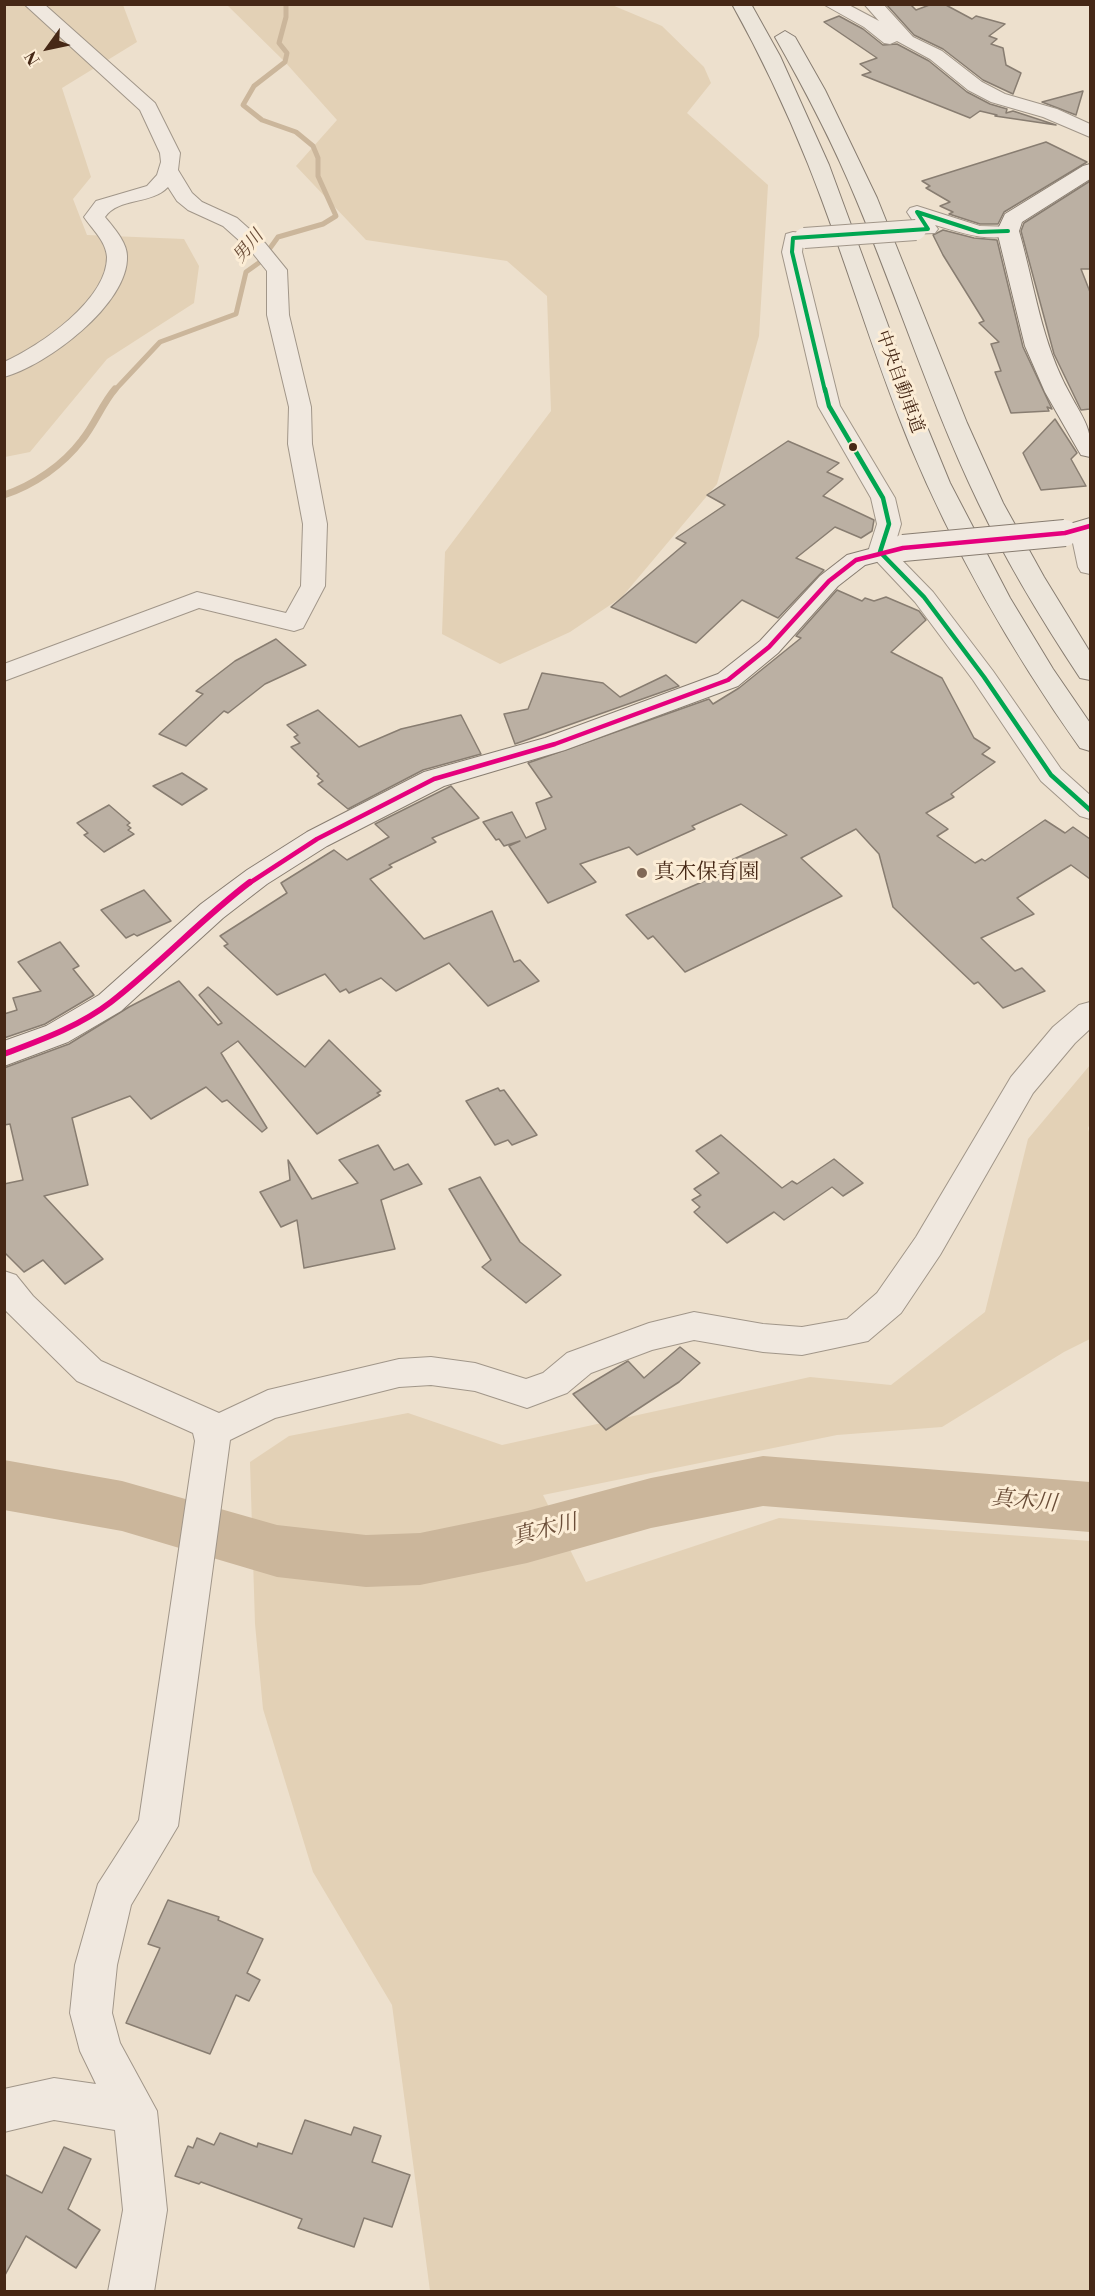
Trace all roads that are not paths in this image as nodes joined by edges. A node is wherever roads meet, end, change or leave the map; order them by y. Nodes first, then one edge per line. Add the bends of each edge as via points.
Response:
1 (33, 4) edge
2 (741, 4) edge
3 (765, 4) edge
4 (832, 4) edge
5 (873, 4) edge
6 (907, 41) junction
7 (1083, 107) dead end
8 (1050, 113) junction
9 (1090, 131) edge
10 (168, 170) junction
11 (1090, 170) edge
12 (1008, 231) junction
13 (4, 370) edge
14 (1090, 450) edge
15 (1079, 529) edge
16 (891, 550) junction
17 (1090, 567) edge
18 (1090, 672) edge
19 (4, 673) edge
20 (1090, 742) edge
21 (1090, 810) edge
22 (1090, 1013) edge
23 (4, 1054) edge
24 (4, 1284) edge
25 (210, 1434) junction
26 (4, 2111) edge
27 (135, 2111) junction
28 (131, 2292) edge

1 - 10 street via 148,107 170,153
2 - 20 highway, 中央自動車道 via 807,131 922,444 980,571
3 - 18 highway, 中央自動車道 via 838,135 888,247 912,316 980,480 1022,561
4 - 6 street via 870,23 885,37
5 - 6 street
6 - 8 street via 936,55 975,86 998,98
7 - 8 street via 1066,106
8 - 9 street
10 - 13 street via 154,190 103,205 94,217 108,233 117,256 105,294 85,318 53,344
10 - 19 street via 184,196 195,206 230,222 276,270 278,315 300,407 300,444 315,524 313,586 294,622 197,600
11 - 12 main road via 1012,219
12 - 14 main road via 1031,331 1059,396
12 - 16 street, bridge via 979,232 917,212 928,229 793,238 792,252 829,406 883,498
15 - 16 main road, bridge
15 - 17 street
16 - 21 street via 1052,775
16 - 23 main road via 856,560 829,581 769,647 728,680 555,744 434,779 374,807 317,839 212,911 110,1003 57,1034
22 - 25 street via 1064,1035 1022,1085 928,1246 889,1303 856,1331 802,1341 694,1326 650,1336 579,1363 555,1383 527,1394 475,1377 430,1371 399,1373 268,1405
24 - 25 street via 21,1306 89,1371 207,1423
25 - 27 street via 213,1442 158,1826 112,1898 96,1965 90,2013 101,2051
26 - 27 street via 54,2099
27 - 28 street via 145,2210

